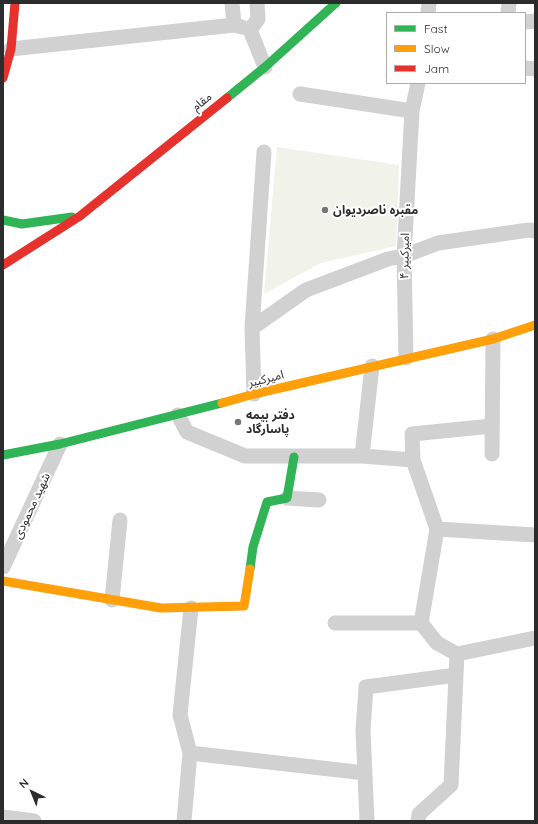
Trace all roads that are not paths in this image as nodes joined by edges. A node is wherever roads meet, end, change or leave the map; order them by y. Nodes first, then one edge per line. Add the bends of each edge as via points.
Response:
1 (15, 3) edge
2 (232, 3) edge
3 (257, 3) edge
4 (336, 3) edge
5 (234, 25) junction
6 (250, 30) junction
7 (11, 48) junction
8 (265, 67) junction
9 (3, 78) edge
10 (418, 84) edge
11 (300, 94) dead end
12 (412, 111) junction
13 (264, 152) dead end
14 (80, 216) junction
15 (3, 220) edge
16 (535, 231) edge
17 (404, 256) junction
18 (3, 265) edge
19 (535, 325) edge
20 (252, 328) junction
21 (494, 338) junction
22 (406, 358) junction
23 (372, 366) junction
24 (254, 394) junction
25 (178, 415) junction
26 (492, 426) junction
27 (60, 444) junction
28 (492, 454) dead end
29 (3, 455) edge
30 (362, 456) junction
31 (294, 457) junction
32 (413, 460) junction
33 (287, 498) junction
34 (319, 500) dead end
35 (120, 520) dead end
36 (437, 529) junction
37 (535, 535) edge
38 (3, 567) edge
39 (3, 581) edge
40 (112, 600) junction
41 (192, 608) junction
42 (335, 623) dead end
43 (421, 623) junction
44 (535, 638) edge
45 (457, 654) junction
46 (456, 675) junction
47 (190, 753) junction
48 (365, 773) junction
49 (3, 817) edge
50 (34, 821) edge
51 (184, 821) edge
52 (367, 821) edge
53 (418, 821) edge

1 - 7 street
2 - 5 street
3 - 6 street via 258,19
4 - 8 street, مقام
5 - 6 street
5 - 7 street
6 - 8 street
7 - 9 street
8 - 14 street, مقام
10 - 12 street, امیرکبیر ۴
11 - 12 street
12 - 17 street, امیرکبیر ۴
13 - 20 street
14 - 15 street via 22,224
14 - 18 street, مقام
16 - 17 street via 438,243
17 - 20 street via 388,259 306,290
17 - 22 street, امیرکبیر ۴
19 - 21 street, امیرکبیر
20 - 24 street
21 - 22 street, امیرکبیر
21 - 26 street
22 - 23 street, امیرکبیر
23 - 24 street, امیرکبیر
23 - 30 street
24 - 25 street, امیرکبیر
25 - 27 street, امیرکبیر
25 - 31 street via 187,432 246,456
26 - 28 street
26 - 32 street via 412,434
27 - 29 street, امیرکبیر
27 - 38 street, شهید محمودی
30 - 31 street
30 - 32 street
31 - 33 street
32 - 36 street
33 - 34 street
33 - 41 street via 267,502 253,546 244,606
35 - 40 street
36 - 37 street
36 - 43 street
39 - 40 street
40 - 41 street via 161,608
41 - 47 street via 180,715
42 - 43 street
43 - 45 street via 437,643
44 - 45 street
45 - 46 street
46 - 48 street via 366,687 363,730
46 - 53 street via 450,785 419,814
47 - 48 street
47 - 51 street
48 - 52 street
49 - 50 street

